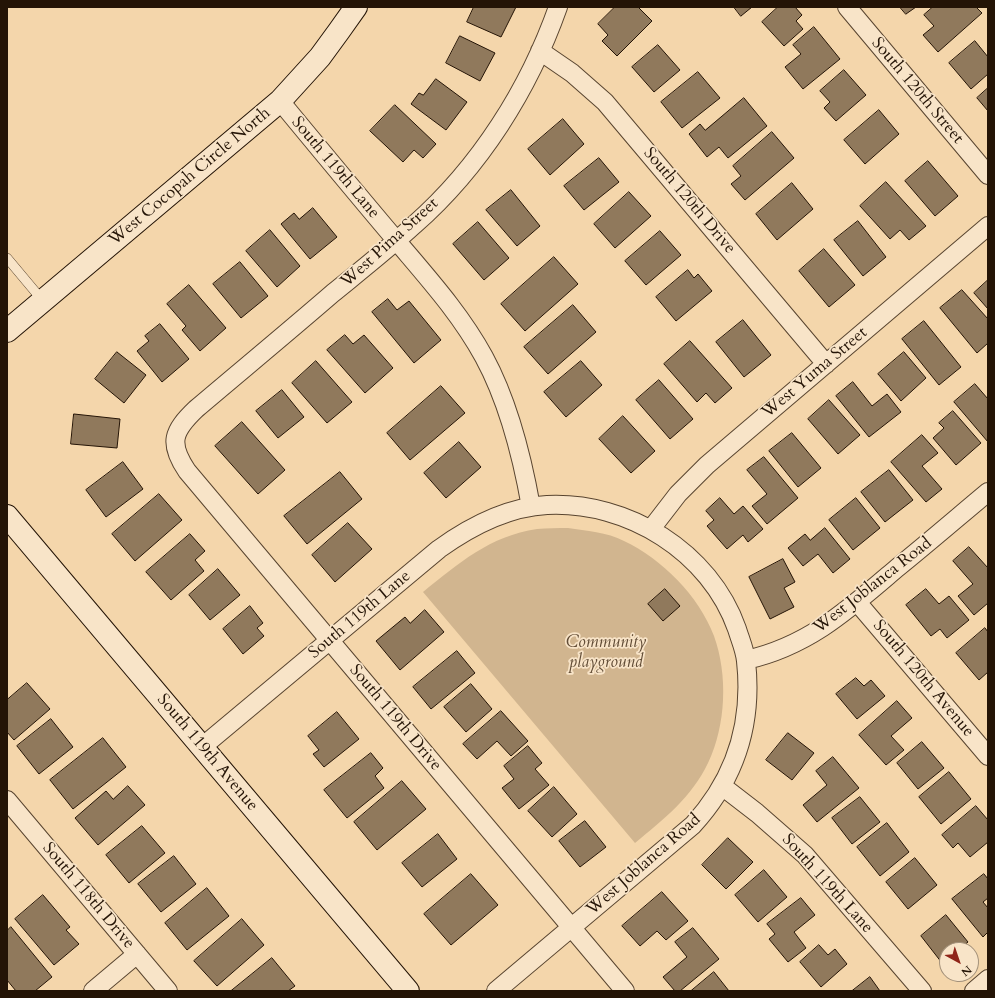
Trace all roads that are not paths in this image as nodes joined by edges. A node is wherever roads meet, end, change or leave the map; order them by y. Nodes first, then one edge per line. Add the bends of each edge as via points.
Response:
1 (356, 7) edge
2 (558, 7) edge
3 (847, 7) edge
4 (540, 51) junction
5 (280, 101) junction
6 (988, 175) edge
7 (988, 226) edge
8 (396, 240) junction
9 (7, 258) edge
10 (43, 301) junction
11 (7, 331) edge
12 (826, 364) junction
13 (175, 439) joint
14 (988, 492) edge
15 (532, 507) junction
16 (7, 516) edge
17 (651, 529) junction
18 (711, 583) joint
19 (858, 602) junction
20 (330, 640) junction
21 (746, 660) junction
22 (202, 747) junction
23 (988, 756) edge
24 (722, 786) junction
25 (7, 800) edge
26 (571, 927) junction
27 (137, 954) junction
28 (988, 980) edge
29 (93, 991) edge
30 (168, 991) edge
31 (408, 991) edge
32 (496, 991) edge
33 (625, 991) edge
34 (922, 991) edge
35 (974, 991) edge

1 - 5 street, West Cocopah Circle North via 320,57
2 - 4 street, West Pima Street
3 - 6 street, South 120th Street
4 - 8 street, West Pima Street via 512,106 480,153 432,208
4 - 12 street, South 120th Drive via 572,73 605,102
5 - 8 street, South 119th Lane
5 - 10 street, West Cocopah Circle North
7 - 12 street, West Yuma Street
8 - 13 street, West Pima Street via 196,409 179,427
8 - 15 street, South 119th Lane via 460,317 484,358 500,392 514,432
9 - 10 lane
10 - 11 street, West Cocopah Circle North
12 - 17 street, West Yuma Street via 693,478
13 - 20 street, South 119th Drive via 177,452 187,471
14 - 19 street, West Joblanca Road
15 - 17 street, South 119th Lane via 584,507 620,516
15 - 20 street, South 119th Lane via 491,518 455,538
16 - 22 street, South 119th Avenue
17 - 18 street, South 119th Lane via 682,551
18 - 21 street, West Joblanca Road via 733,620
19 - 21 street, West Joblanca Road via 800,641 764,656
19 - 23 street, South 120th Avenue
20 - 22 street, South 119th Lane
20 - 26 street, South 119th Drive
21 - 24 street, West Joblanca Road via 745,720 736,756
22 - 31 street, South 119th Avenue
24 - 26 street, West Joblanca Road via 693,825
24 - 34 street, South 119th Lane via 805,855
25 - 27 street, South 118th Drive
26 - 32 street, West Joblanca Road
26 - 33 street, South 119th Drive
27 - 29 street
27 - 30 street, South 118th Drive
28 - 35 street

